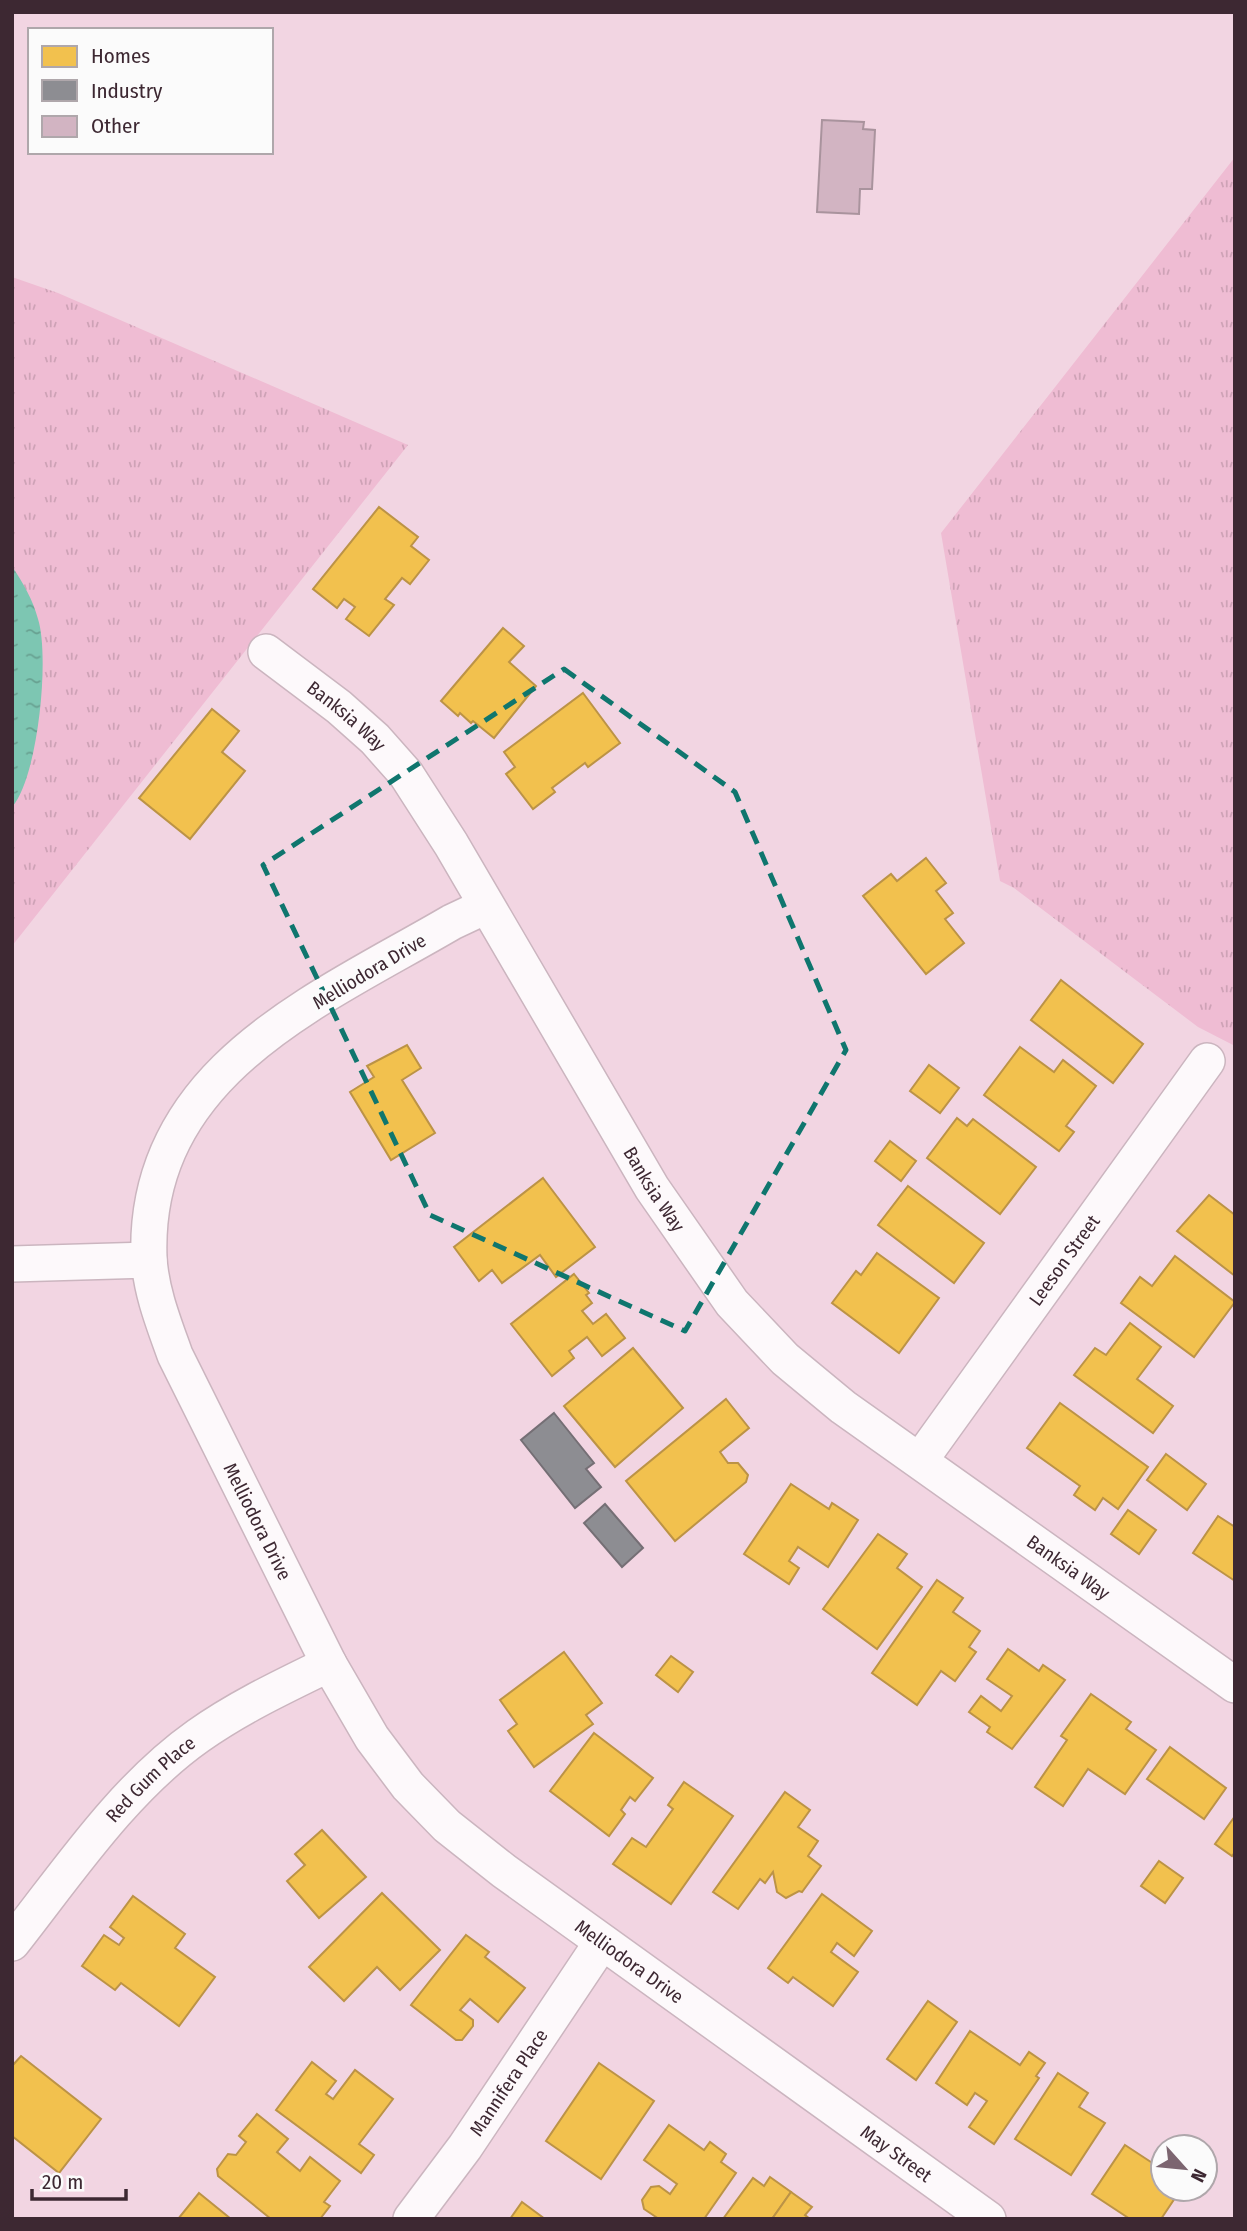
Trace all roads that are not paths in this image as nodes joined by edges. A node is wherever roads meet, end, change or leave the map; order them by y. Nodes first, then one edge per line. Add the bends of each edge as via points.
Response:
1 (266, 652) dead end
2 (486, 906) junction
3 (1207, 1061) dead end
4 (149, 1260) junction
5 (12, 1264) edge
6 (921, 1459) junction
7 (329, 1664) junction
8 (1235, 1685) edge
9 (602, 1942) junction
10 (12, 1943) edge
11 (807, 2090) joint
12 (411, 2219) edge
13 (988, 2219) edge

1 - 2 street, Banksia Way via 339,707 406,774
2 - 4 street, Melliodora Drive via 309,1006 250,1044 213,1080 184,1120 159,1175
2 - 6 street, Banksia Way via 652,1188 732,1303 785,1359 843,1407
3 - 6 street, Leeson Street
4 - 5 street
4 - 7 street, Melliodora Drive via 157,1304 175,1355
6 - 8 street, Banksia Way
7 - 9 street, Melliodora Drive via 372,1738 408,1786 447,1826
7 - 10 street, Red Gum Place via 251,1702 196,1737 145,1782
9 - 11 street, Melliodora Drive
9 - 12 street, Mannifera Place via 465,2147
11 - 13 street, May Street

